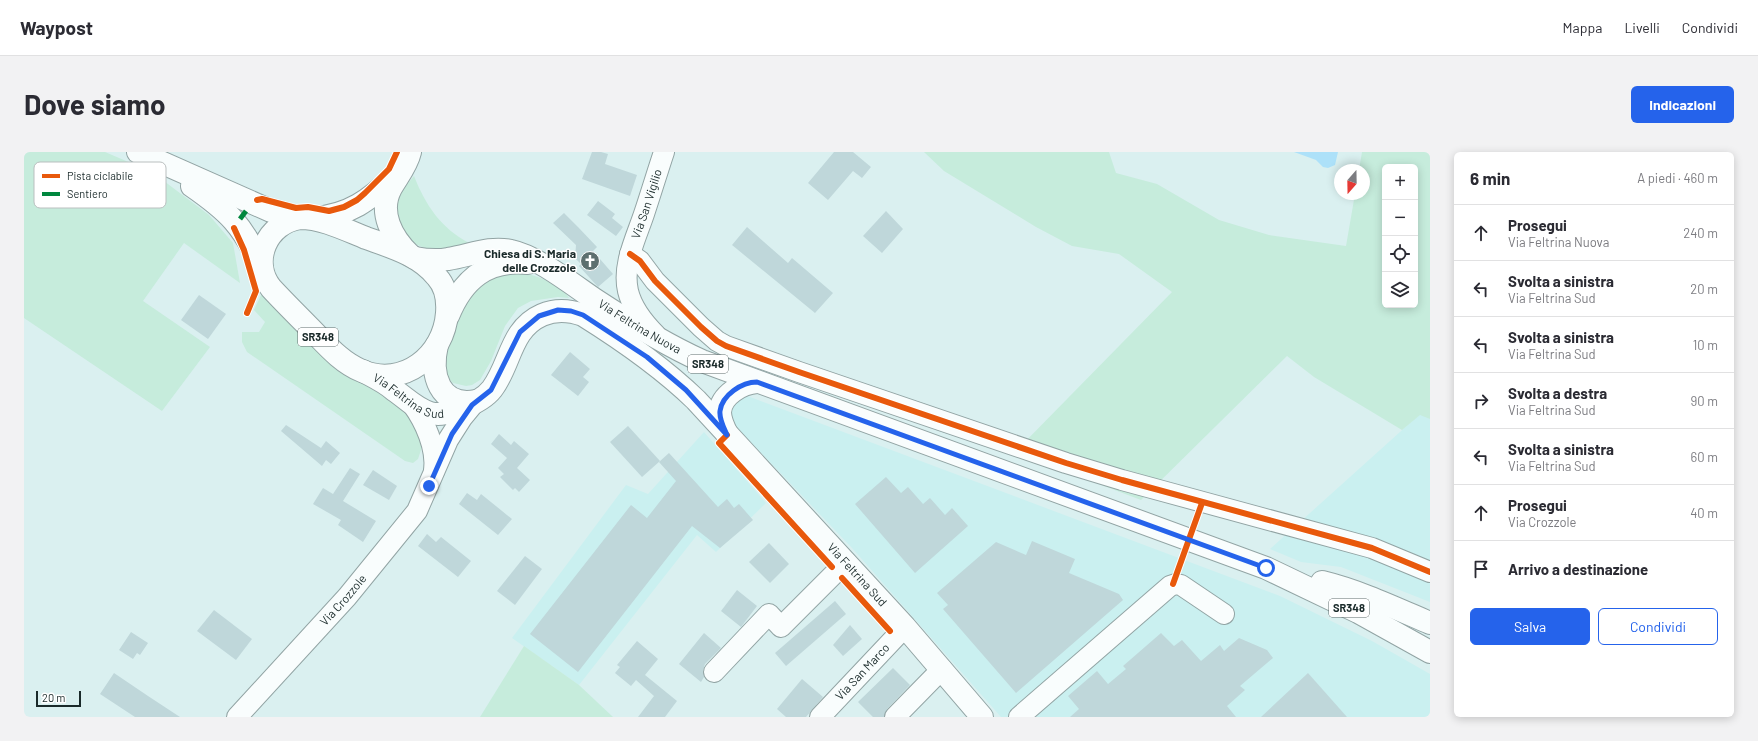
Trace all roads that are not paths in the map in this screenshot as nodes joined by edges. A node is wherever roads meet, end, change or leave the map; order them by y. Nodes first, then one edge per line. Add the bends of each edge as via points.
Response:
1 (137, 152) edge
2 (664, 152) edge
3 (406, 161) edge
4 (153, 162) edge
5 (160, 162) edge
6 (166, 165) edge
7 (166, 170) edge
8 (307, 218) junction
9 (630, 254) junction
10 (414, 258) junction
11 (262, 266) junction
12 (545, 267) junction
13 (446, 322) junction
14 (661, 341) junction
15 (437, 345) junction
16 (363, 371) junction
17 (757, 382) junction
18 (477, 401) junction
19 (412, 404) junction
20 (727, 435) junction
21 (434, 473) junction
22 (846, 562) junction
23 (1266, 568) junction
24 (1430, 572) edge
25 (1224, 614) dead end
26 (1430, 624) edge
27 (905, 627) junction
28 (1430, 652) edge
29 (942, 669) junction
30 (714, 672) dead end
31 (237, 717) edge
32 (820, 717) edge
33 (895, 717) edge
34 (982, 717) edge
35 (1019, 717) edge

1 - 4 main road, SR348
1 - 5 main road, SR348
2 - 9 street, Via San Vigilio
3 - 8 main road via 371,198 335,215
3 - 10 main road via 389,192 386,212 393,233
6 - 8 main road, SR348 via 271,211
7 - 11 main road, SR348 via 226,211 247,235
8 - 10 main road, SR348 via 371,239
8 - 11 main road via 288,221 273,231 264,249
9 - 14 street, Via San Vigilio via 627,274 630,299 640,317
9 - 24 street via 640,261 655,281 711,336 734,349 1066,463 1372,548
10 - 12 main road, Via Feltrina Nuova / SR348 via 449,259 501,249 523,254
10 - 13 main road, SR348 via 431,270 443,287 447,306
11 - 16 main road, SR348 via 266,280 274,291 336,355
12 - 13 main road, Via Feltrina Nuova / SR348 via 532,263 509,262 484,270 462,289
12 - 14 main road, Via Feltrina Nuova / SR348
13 - 15 main road, SR348
14 - 17 main road, Via Feltrina Nuova / SR348 via 702,361
15 - 16 main road, SR348 via 421,363 402,374 383,376
15 - 18 main road, Via Feltrina Sud via 435,369 443,392 456,400
16 - 19 main road, Via Feltrina Sud via 386,384
17 - 20 main road, Via Feltrina Sud via 740,387 722,404 720,414
17 - 23 main road, Via Feltrina Nuova / SR348
18 - 19 main road, Via Feltrina Sud via 456,411 441,414 424,411
18 - 20 main road, Via Feltrina Sud via 494,385 522,329 534,319 546,314 558,310 571,311 598,324 661,368 696,400
18 - 21 street, Via Crozzole via 452,434
19 - 21 street, Via Crozzole via 429,438
20 - 22 main road, Via Feltrina Sud
21 - 31 street, Via Crozzole via 417,511 346,597
22 - 27 main road, Via Feltrina Sud
22 - 30 street via 782,626 769,614
23 - 26 main road via 1334,585
23 - 28 main road, Via Feltrina Nuova / SR348 via 1358,612
25 - 35 street via 1181,585 1170,586
27 - 29 main road, Via Feltrina Sud
27 - 32 street, Via San Marco
29 - 33 street
29 - 34 main road, Via Feltrina Sud

